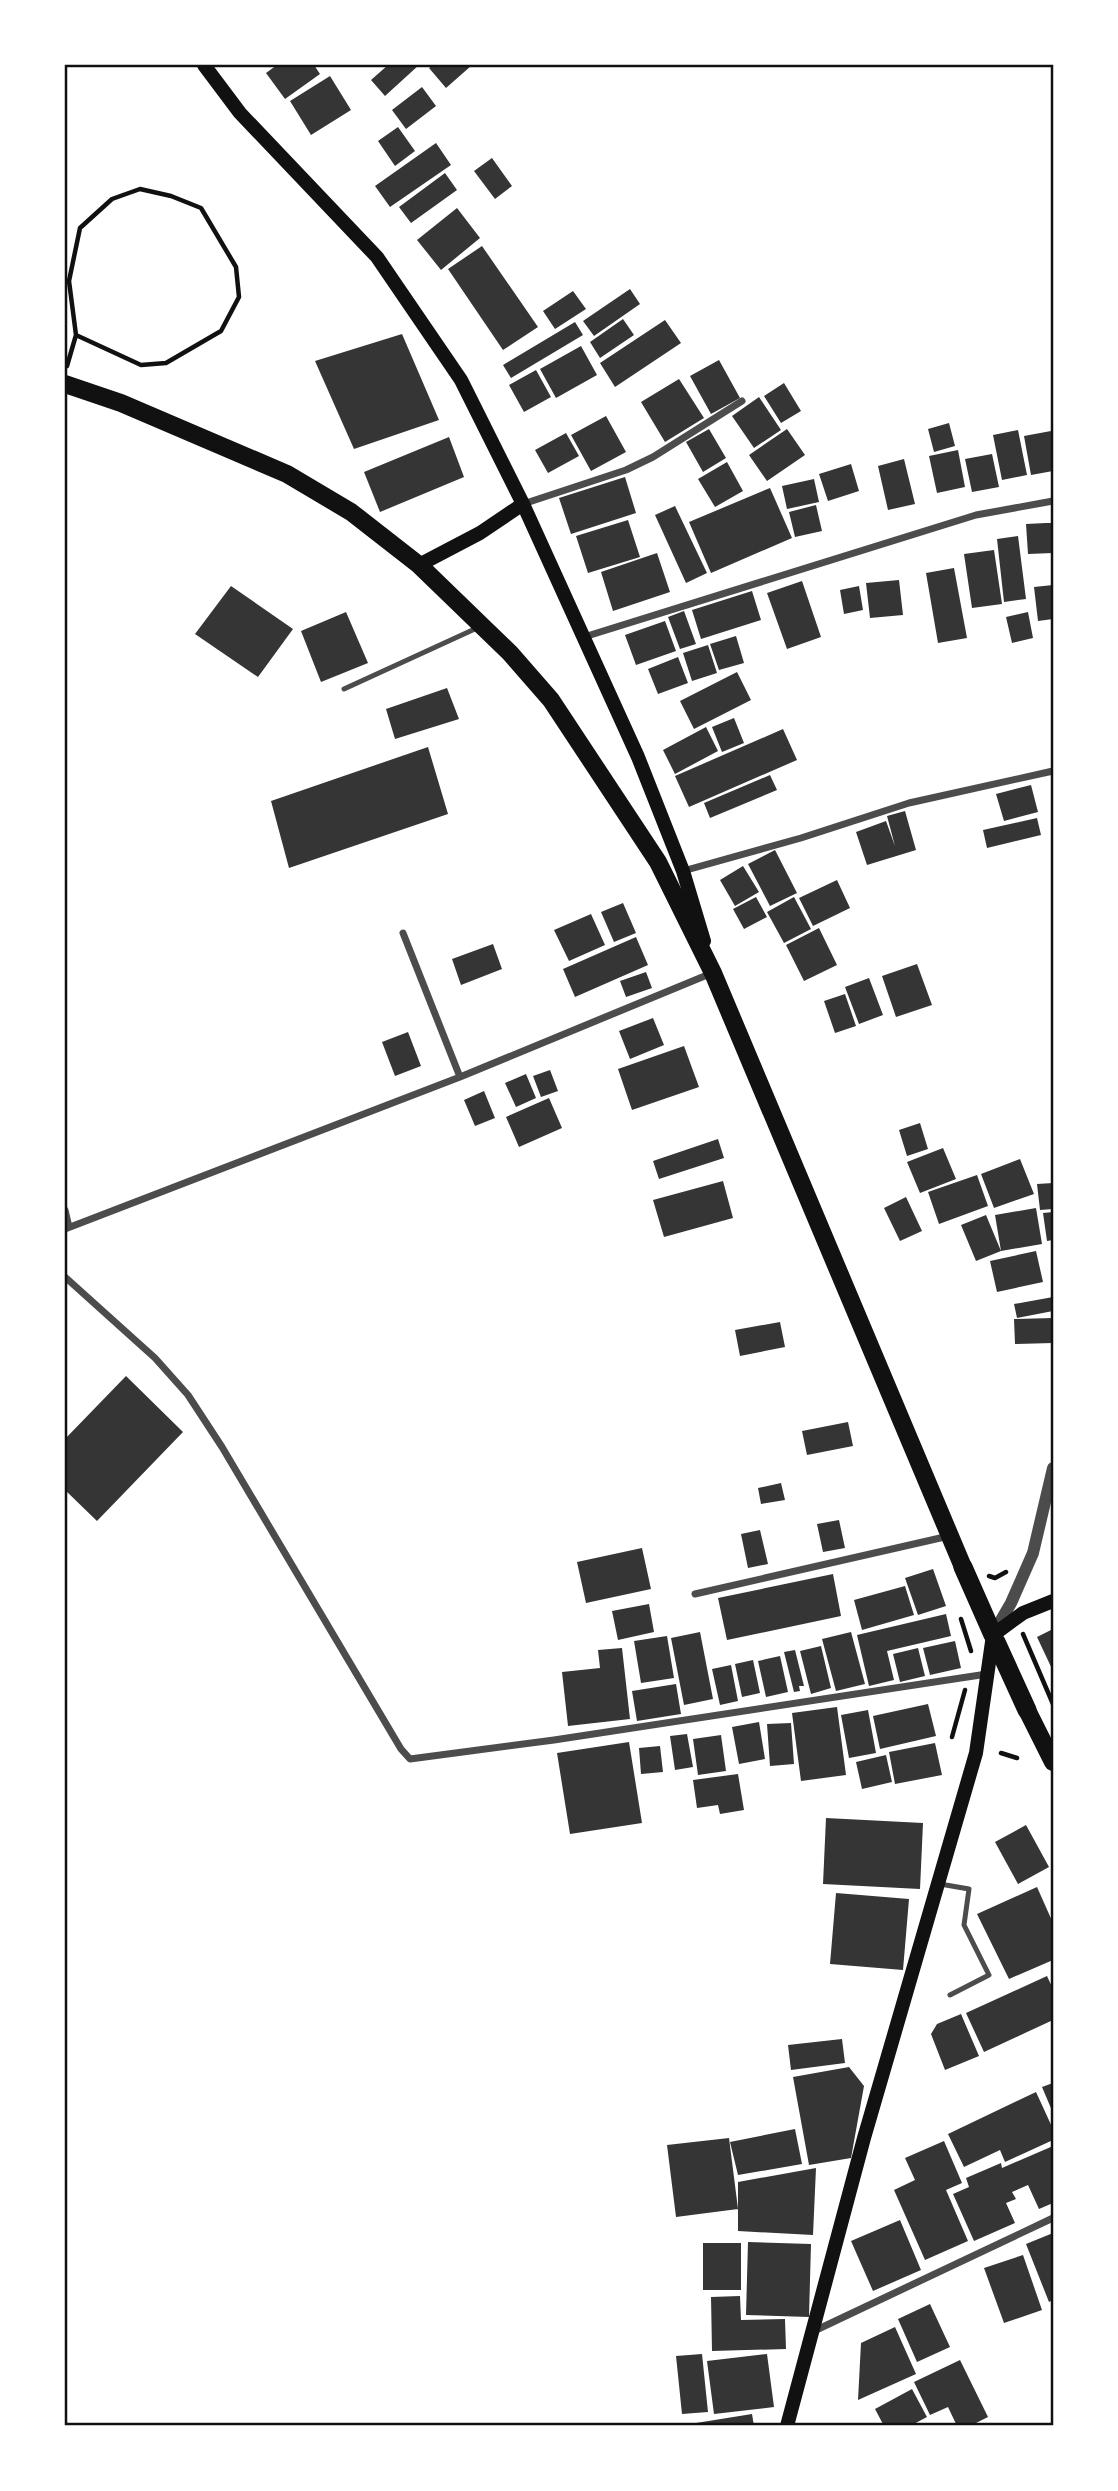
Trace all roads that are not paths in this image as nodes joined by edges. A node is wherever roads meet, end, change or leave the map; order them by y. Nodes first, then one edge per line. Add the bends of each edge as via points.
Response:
1 (204, 65) edge
2 (65, 384) edge
3 (742, 401) dead end
4 (1053, 500) edge
5 (523, 504) junction
6 (419, 565) junction
7 (483, 625) junction
8 (584, 637) junction
9 (344, 689) dead end
10 (1053, 771) edge
11 (683, 871) junction
12 (403, 933) dead end
13 (713, 973) junction
14 (460, 1077) junction
15 (65, 1210) edge
16 (67, 1228) edge
17 (65, 1277) edge
18 (1053, 1468) edge
19 (949, 1536) junction
20 (963, 1567) joint
21 (695, 1594) dead end
22 (1053, 1601) edge
23 (995, 1638) junction
24 (987, 1674) junction
25 (1027, 1710) joint
26 (1053, 1762) edge
27 (937, 1883) junction
28 (950, 1996) dead end
29 (1053, 2218) edge
30 (811, 2332) junction
31 (787, 2426) edge

1 - 5 main road via 240,113 377,257 461,380
2 - 6 main road via 287,474 351,512
3 - 5 street via 626,470
4 - 8 street via 976,515
5 - 6 main road
5 - 8 main road
6 - 7 main road
7 - 9 lane
7 - 13 main road via 551,700 658,862
8 - 11 main road
10 - 11 street via 909,803
11 - 13 main road
12 - 14 street
13 - 14 street
13 - 19 main road
14 - 16 street
15 - 16 street
17 - 24 street via 155,1358 188,1395 410,1759
18 - 23 street via 1032,1553
19 - 20 main road
19 - 21 street
20 - 23 highway
22 - 23 main road via 1023,1613
23 - 24 main road
23 - 25 highway
24 - 27 main road via 976,1752
25 - 26 main road
27 - 28 lane via 969,1889 964,1925 989,1975
27 - 30 main road
29 - 30 street
30 - 31 main road

